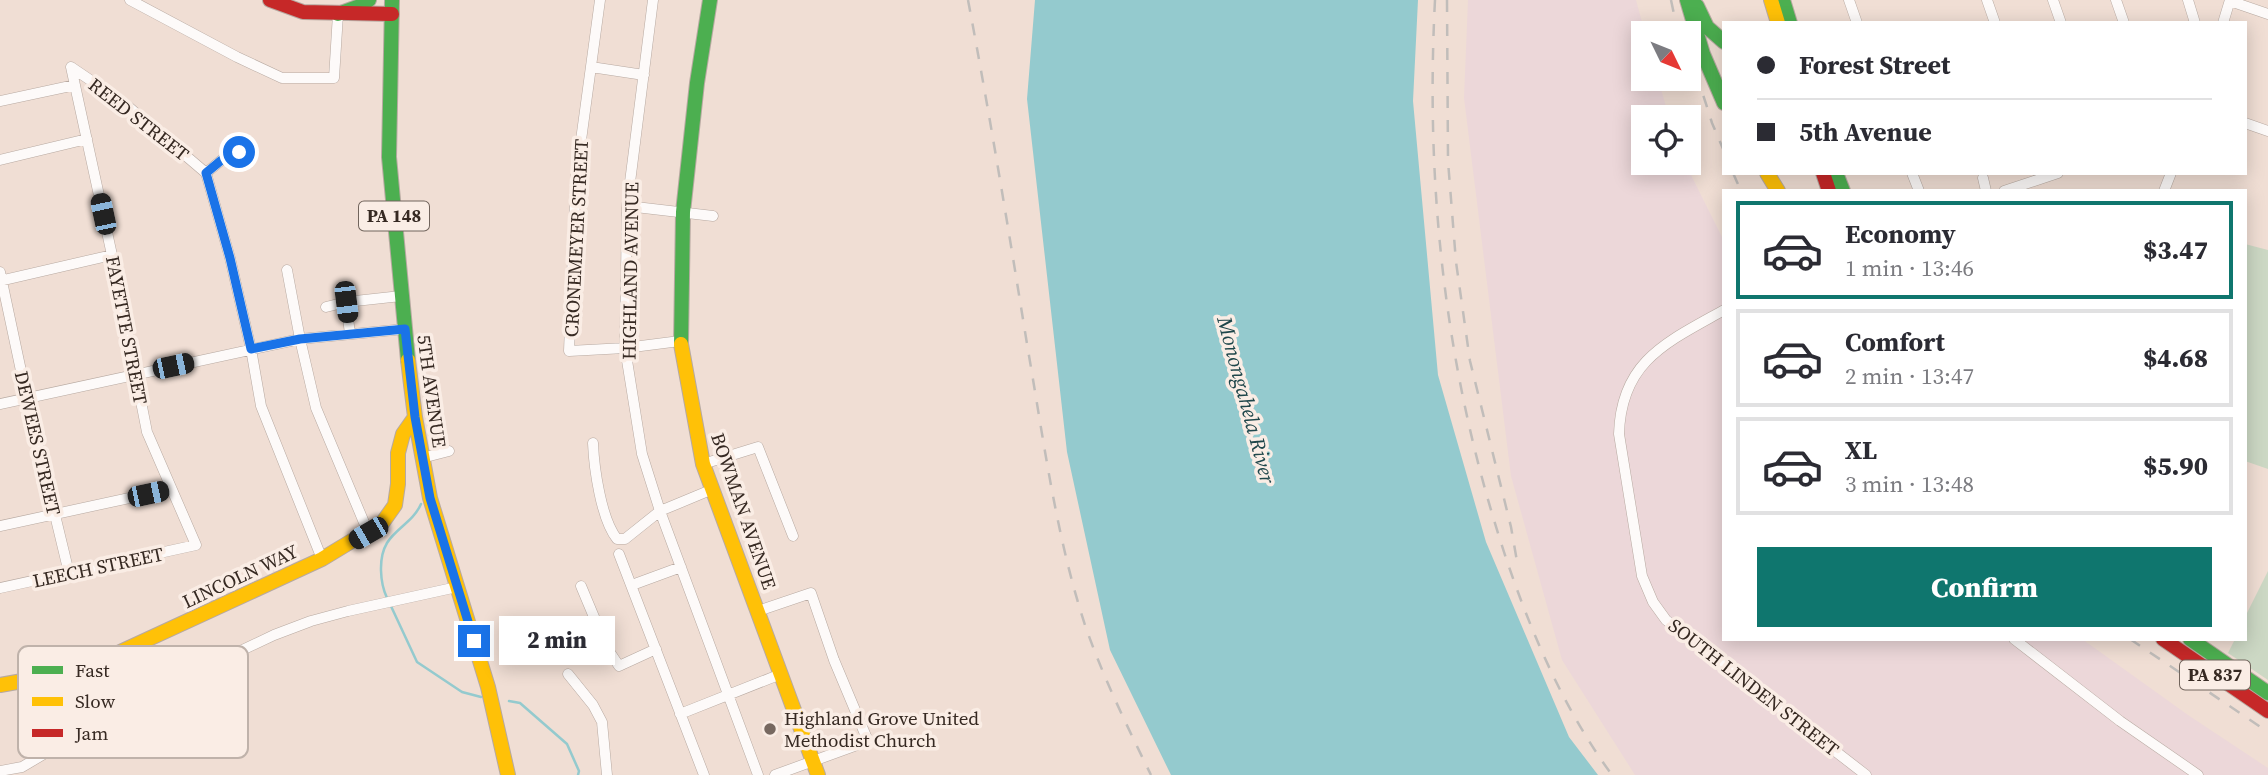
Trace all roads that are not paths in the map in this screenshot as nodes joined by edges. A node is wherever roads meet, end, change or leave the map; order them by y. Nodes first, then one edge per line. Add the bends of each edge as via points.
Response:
1 (130, 0) edge
2 (270, 0) edge
3 (369, 0) edge
4 (600, 0) edge
5 (653, 0) edge
6 (710, 0) edge
7 (1687, 0) edge
8 (1695, 0) edge
9 (1770, 0) edge
10 (1783, 0) edge
11 (1849, 0) edge
12 (1987, 0) edge
13 (2053, 0) edge
14 (2116, 0) edge
15 (2188, 0) edge
16 (2230, 1) edge
17 (392, 7) edge
18 (338, 14) junction
19 (2268, 14) edge
20 (1768, 21) edge
21 (1777, 21) edge
22 (1789, 21) edge
23 (1856, 21) edge
24 (1994, 21) edge
25 (2060, 21) edge
26 (2123, 21) edge
27 (2194, 21) edge
28 (2224, 21) edge
29 (1722, 41) edge
30 (71, 67) joint
31 (591, 67) junction
32 (644, 75) junction
33 (75, 85) junction
34 (1722, 98) edge
35 (0, 101) edge
36 (2247, 124) edge
37 (2268, 131) edge
38 (87, 139) junction
39 (239, 152) dead end
40 (0, 160) edge
41 (206, 173) junction
42 (2052, 175) edge
43 (1983, 177) dead end
44 (1986, 189) edge
45 (2010, 189) edge
46 (627, 206) junction
47 (683, 212) junction
48 (713, 216) dead end
49 (112, 255) junction
50 (287, 270) dead end
51 (1, 277) edge
52 (401, 296) junction
53 (346, 302) junction
54 (326, 307) dead end
55 (1722, 311) edge
56 (405, 329) junction
57 (350, 334) junction
58 (300, 339) junction
59 (680, 341) junction
60 (625, 348) junction
61 (251, 349) junction
62 (136, 374) junction
63 (27, 398) junction
64 (0, 404) edge
65 (415, 417) junction
66 (593, 443) dead end
67 (449, 451) dead end
68 (422, 458) junction
69 (703, 464) junction
70 (171, 489) junction
71 (713, 489) junction
72 (660, 511) junction
73 (55, 514) junction
74 (0, 527) edge
75 (368, 533) junction
76 (793, 536) dead end
77 (196, 545) joint
78 (619, 554) dead end
79 (322, 559) junction
80 (681, 567) junction
81 (69, 573) junction
82 (632, 585) junction
83 (581, 586) dead end
84 (457, 587) junction
85 (0, 588) edge
86 (758, 611) junction
87 (2017, 641) edge
88 (2166, 641) edge
89 (2193, 641) edge
90 (133, 646) edge
91 (248, 647) edge
92 (656, 649) junction
93 (568, 674) dead end
94 (781, 674) junction
95 (18, 682) edge
96 (0, 685) edge
97 (729, 694) junction
98 (2268, 694) edge
99 (2268, 711) edge
100 (680, 714) junction
101 (36, 758) edge
102 (815, 768) edge
103 (0, 771) edge
104 (508, 775) edge
105 (607, 775) edge
106 (704, 775) edge
107 (758, 775) edge
108 (775, 775) edge
109 (1866, 775) edge
110 (2198, 775) edge

1 - 18 street via 282,78 334,78
2 - 18 main road via 303,12
3 - 18 main road
4 - 31 street, CRONEMEYER STREET
5 - 32 street, HIGHLAND AVENUE
6 - 47 main road, BOWMAN AVENUE
7 - 34 main road
8 - 29 main road via 1702,20
9 - 20 main road
9 - 21 main road
10 - 22 main road
11 - 23 street
12 - 24 street
13 - 25 street
14 - 26 street
15 - 27 street
16 - 19 street
16 - 28 street
17 - 18 main road
17 - 52 main road, 5TH AVENUE / PA 148 via 389,157
30 - 33 street, FAYETTE STREET
30 - 41 street, REED STREET via 124,103
31 - 32 street
31 - 60 street, CRONEMEYER STREET via 576,177 569,351
32 - 46 street, HIGHLAND AVENUE
33 - 35 street
33 - 38 street, FAYETTE STREET
36 - 37 street
38 - 40 street
38 - 49 street, FAYETTE STREET
39 - 41 street via 230,153
41 - 61 street
42 - 45 street
43 - 44 street
46 - 47 street
46 - 60 street, HIGHLAND AVENUE
47 - 48 street
47 - 59 main road, BOWMAN AVENUE
49 - 51 street
49 - 62 street, FAYETTE STREET
50 - 58 street
51 - 63 street, DEWEES STREET
52 - 53 street
52 - 56 main road, 5TH AVENUE / PA 148
53 - 54 street
53 - 57 street
55 - 109 street, SOUTH LINDEN STREET via 1653,354 1625,393 1619,434 1642,576 1666,620
56 - 57 street
56 - 65 main road, 5TH AVENUE / PA 148
57 - 58 street
58 - 61 street
58 - 75 street via 316,408
59 - 60 street
59 - 69 main road, BOWMAN AVENUE
60 - 72 street, HIGHLAND AVENUE via 642,454
61 - 62 street
61 - 79 street via 261,406
62 - 63 street
62 - 70 street, FAYETTE STREET via 146,432
63 - 64 street
63 - 73 street, DEWEES STREET
65 - 68 main road, 5TH AVENUE / PA 148
65 - 75 main road, LINCOLN WAY via 403,434 398,453 395,505
66 - 72 street via 594,470 617,539 625,539
67 - 68 street
68 - 84 main road, 5TH AVENUE / PA 148
69 - 71 main road, BOWMAN AVENUE
69 - 76 street via 758,447
70 - 73 street
70 - 77 street, FAYETTE STREET
71 - 72 street
71 - 86 main road, BOWMAN AVENUE
72 - 80 street, HIGHLAND AVENUE
73 - 74 street
73 - 81 street, DEWEES STREET
75 - 79 main road, LINCOLN WAY
77 - 81 street, LEECH STREET
78 - 82 street
79 - 90 main road, LINCOLN WAY
80 - 82 street
80 - 97 street, HIGHLAND AVENUE
81 - 85 street, LEECH STREET
82 - 92 street
83 - 92 street via 619,666
84 - 91 street via 311,621
84 - 104 main road, 5TH AVENUE / PA 148 via 488,687
86 - 94 main road, BOWMAN AVENUE
86 - 102 street via 811,593 868,741
87 - 110 street
88 - 99 main road, PA 837
89 - 98 main road, PA 837
92 - 100 street
93 - 105 street via 602,722
94 - 97 street
94 - 102 main road, BOWMAN AVENUE
95 - 96 main road, LINCOLN WAY
97 - 100 street
97 - 107 street, HIGHLAND AVENUE
100 - 106 street
101 - 103 street
102 - 108 street

